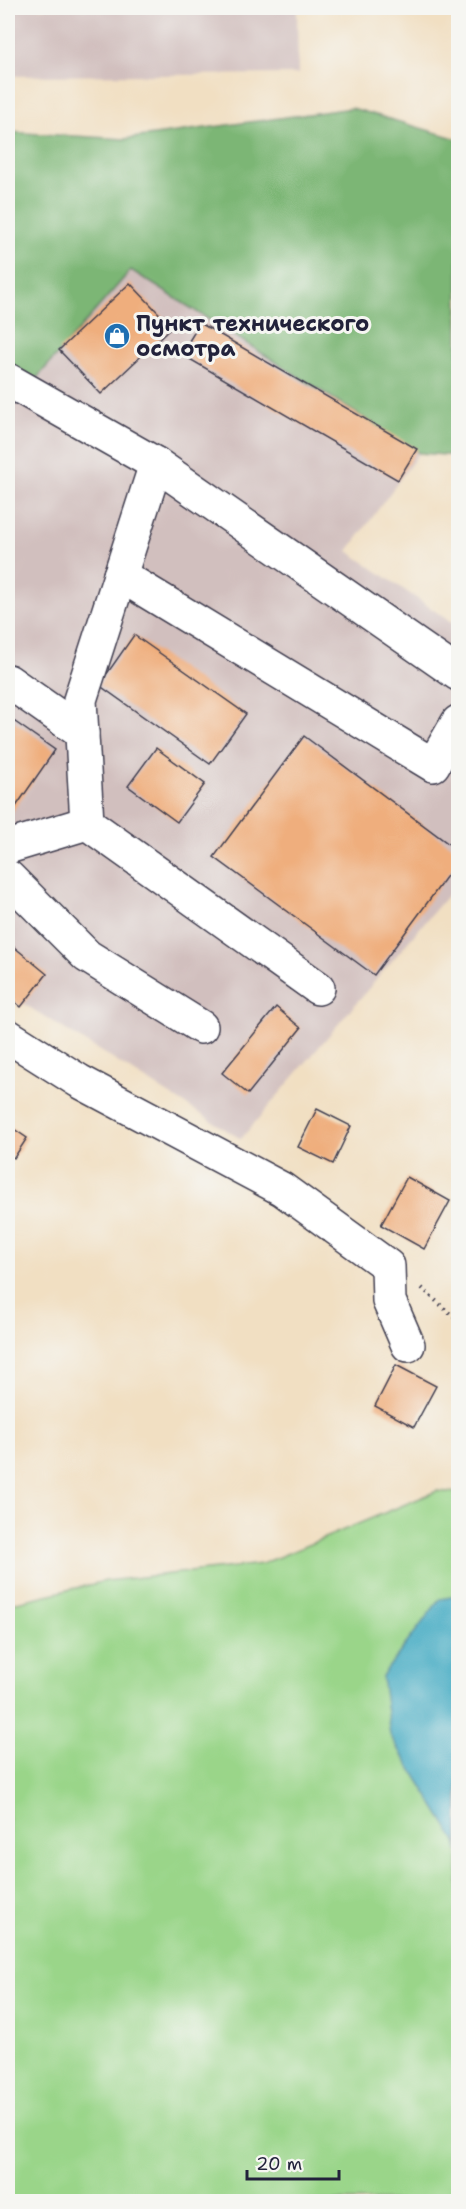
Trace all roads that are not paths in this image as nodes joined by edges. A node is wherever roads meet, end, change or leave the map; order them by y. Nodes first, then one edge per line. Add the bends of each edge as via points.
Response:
1 (8, 380) edge
2 (156, 464) junction
3 (120, 575) junction
4 (459, 674) edge
5 (8, 681) edge
6 (459, 722) edge
7 (82, 733) junction
8 (87, 823) junction
9 (8, 847) edge
10 (8, 877) edge
11 (318, 988) dead end
12 (201, 1027) dead end
13 (8, 1036) edge
14 (408, 1345) dead end

1 - 2 lane
2 - 3 lane
2 - 4 lane
3 - 6 lane via 433,765
3 - 7 lane via 80,699
5 - 7 lane
7 - 8 lane
8 - 9 lane
8 - 11 lane
10 - 12 lane via 87,956
13 - 14 lane via 79,1081 282,1189 388,1266 389,1301

